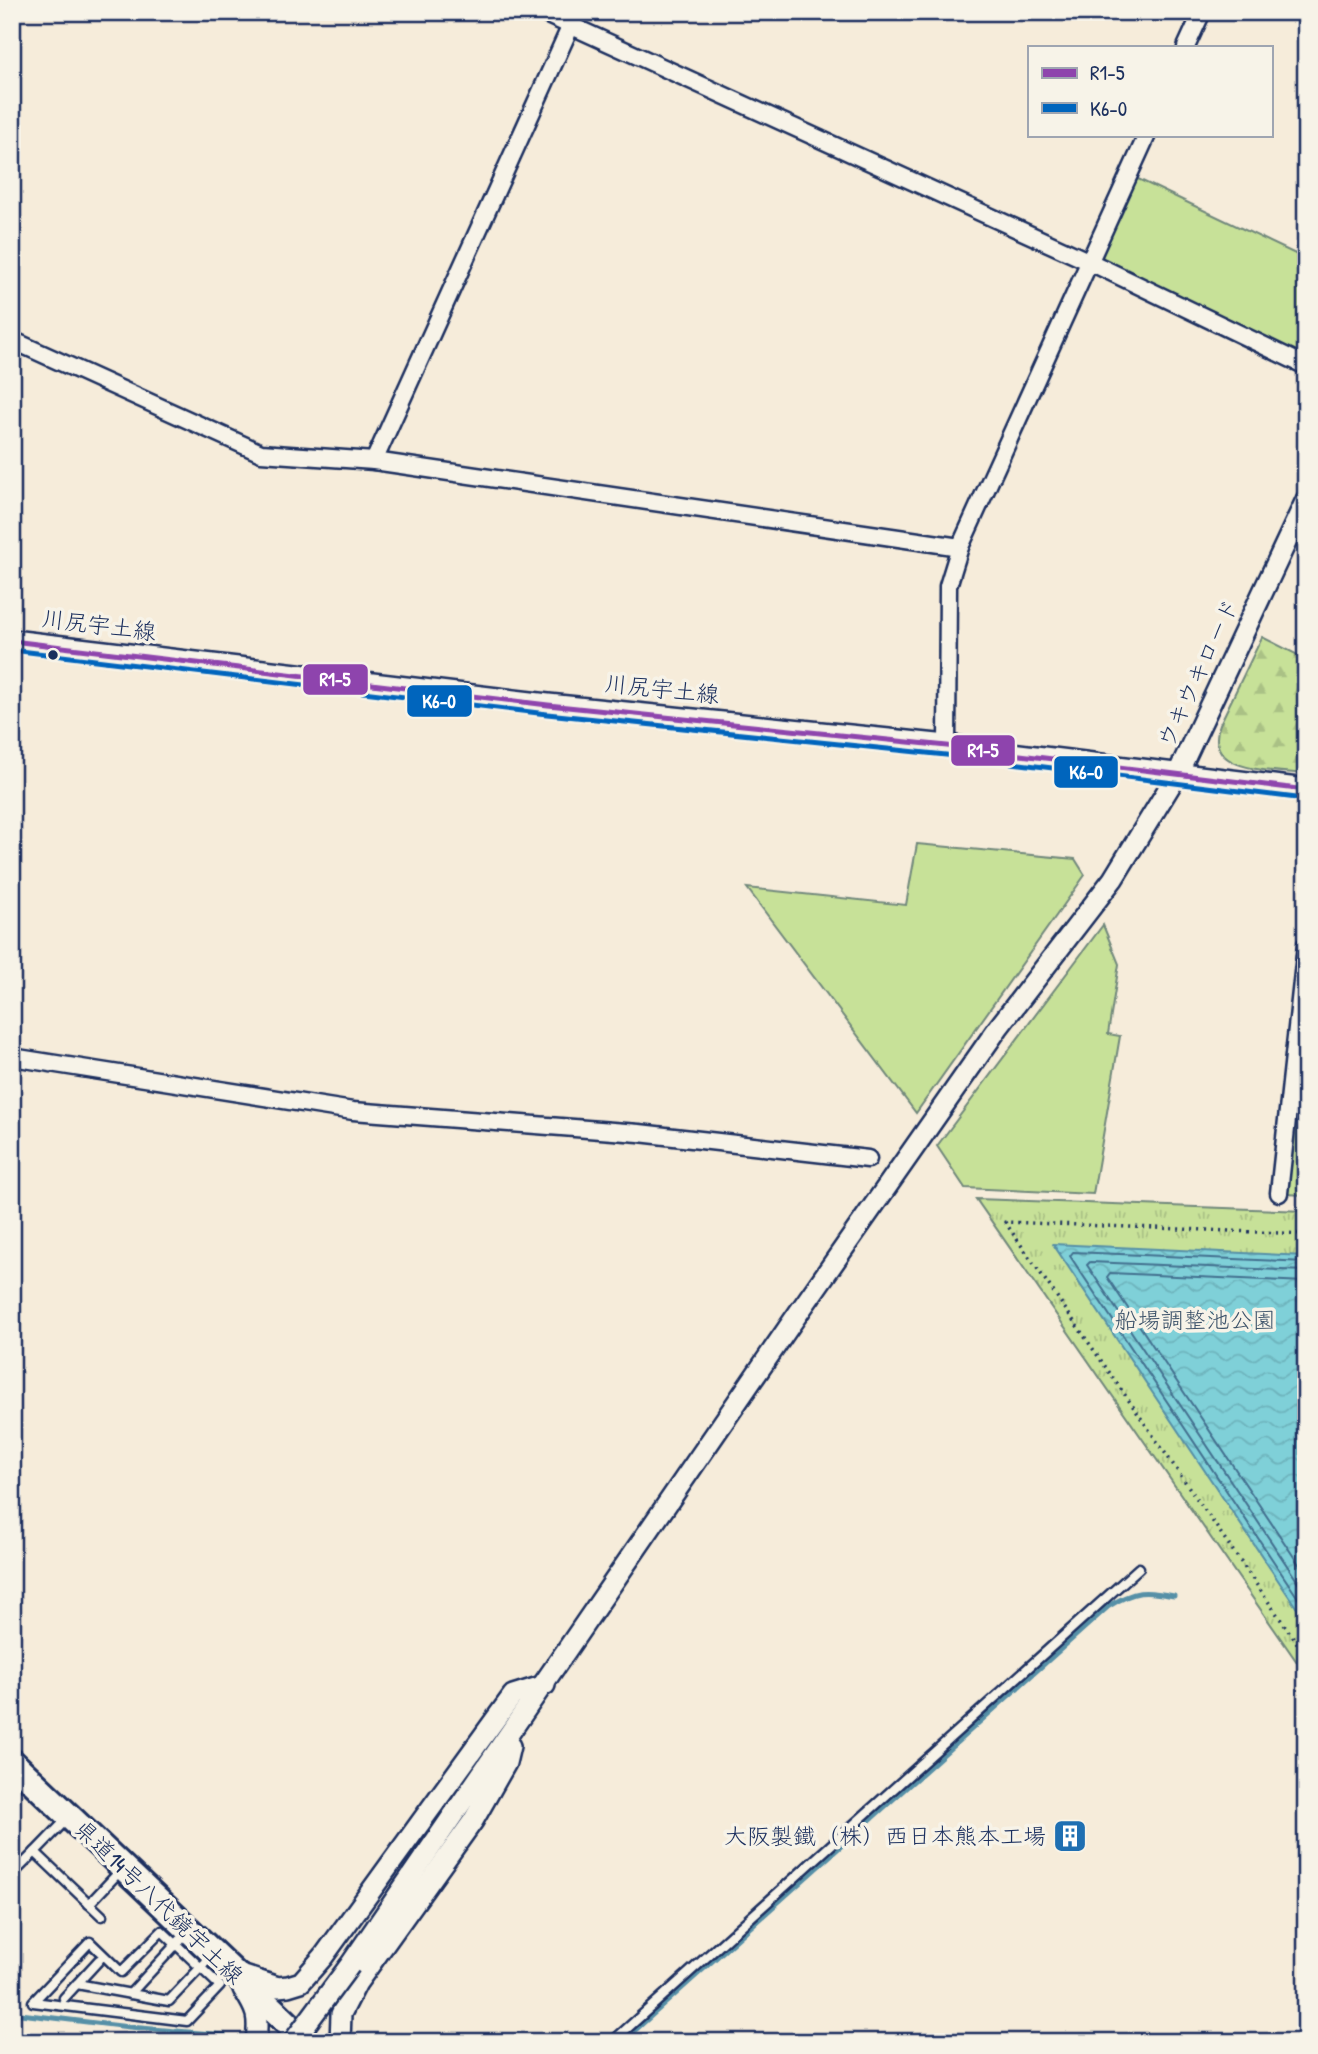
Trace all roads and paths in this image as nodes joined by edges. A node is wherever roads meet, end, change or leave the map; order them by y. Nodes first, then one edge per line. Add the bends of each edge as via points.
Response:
1 (541, 12) edge
2 (1202, 12) edge
3 (574, 19) edge
4 (1186, 46) edge
5 (1147, 136) edge
6 (1090, 262) junction
7 (12, 340) edge
8 (1306, 366) edge
9 (374, 461) junction
10 (1306, 500) edge
11 (960, 547) junction
12 (12, 641) edge
13 (947, 746) junction
14 (1178, 773) junction
15 (1306, 790) edge
16 (1306, 944) edge
17 (12, 1058) edge
18 (868, 1159) dead end
19 (1279, 1193) dead end
20 (1306, 1234) edge
21 (1139, 1568) dead end
22 (1306, 1656) edge
23 (545, 1685) junction
24 (514, 1728) junction
25 (12, 1762) edge
26 (69, 1816) junction
27 (34, 1852) junction
28 (122, 1868) junction
29 (12, 1875) edge
30 (89, 1904) junction
31 (102, 1916) dead end
32 (189, 1930) junction
33 (213, 1954) junction
34 (99, 1960) dead end
35 (227, 1979) junction
36 (77, 1984) junction
37 (130, 1994) junction
38 (64, 1998) dead end
39 (256, 2042) edge
40 (293, 2042) edge
41 (307, 2042) edge
42 (340, 2042) edge
43 (612, 2042) edge

1 - 3 street
2 - 4 street
3 - 6 street
3 - 9 street
5 - 6 street
6 - 8 street
6 - 11 street
7 - 9 street via 261,453
9 - 11 street
10 - 14 street, ウキウキロード
11 - 13 street via 948,586
12 - 13 main road, 川尻宇土線 via 548,705
13 - 14 main road, 川尻宇土線
14 - 15 main road, 川尻宇土線
14 - 23 street, ウキウキロード via 1113,879 998,1028
16 - 19 street
17 - 18 street via 353,1111 639,1133
20 - 22 path via 1005,1222
21 - 43 lane
23 - 24 street, ウキウキロード
23 - 35 street via 513,1695 301,1982 278,1987
24 - 40 street, ウキウキロード, bridge
24 - 42 street via 506,1763 473,1821 356,1983 341,2014
25 - 26 main road, 県道14号八代鏡宇土線
26 - 27 lane
26 - 28 main road, 県道14号八代鏡宇土線
27 - 29 lane
27 - 30 lane
28 - 30 lane
28 - 32 main road, 県道14号八代鏡宇土線
30 - 31 lane
32 - 33 main road, 県道14号八代鏡宇土線
32 - 37 lane
33 - 35 main road, 県道14号八代鏡宇土線
33 - 37 lane via 169,2001
34 - 36 lane
35 - 35 lane via 187,2021 33,2002 90,1942 121,1972 162,1931
35 - 39 street via 256,2009
35 - 41 main road, 県道14号八代鏡宇土線
36 - 37 lane
36 - 38 lane

